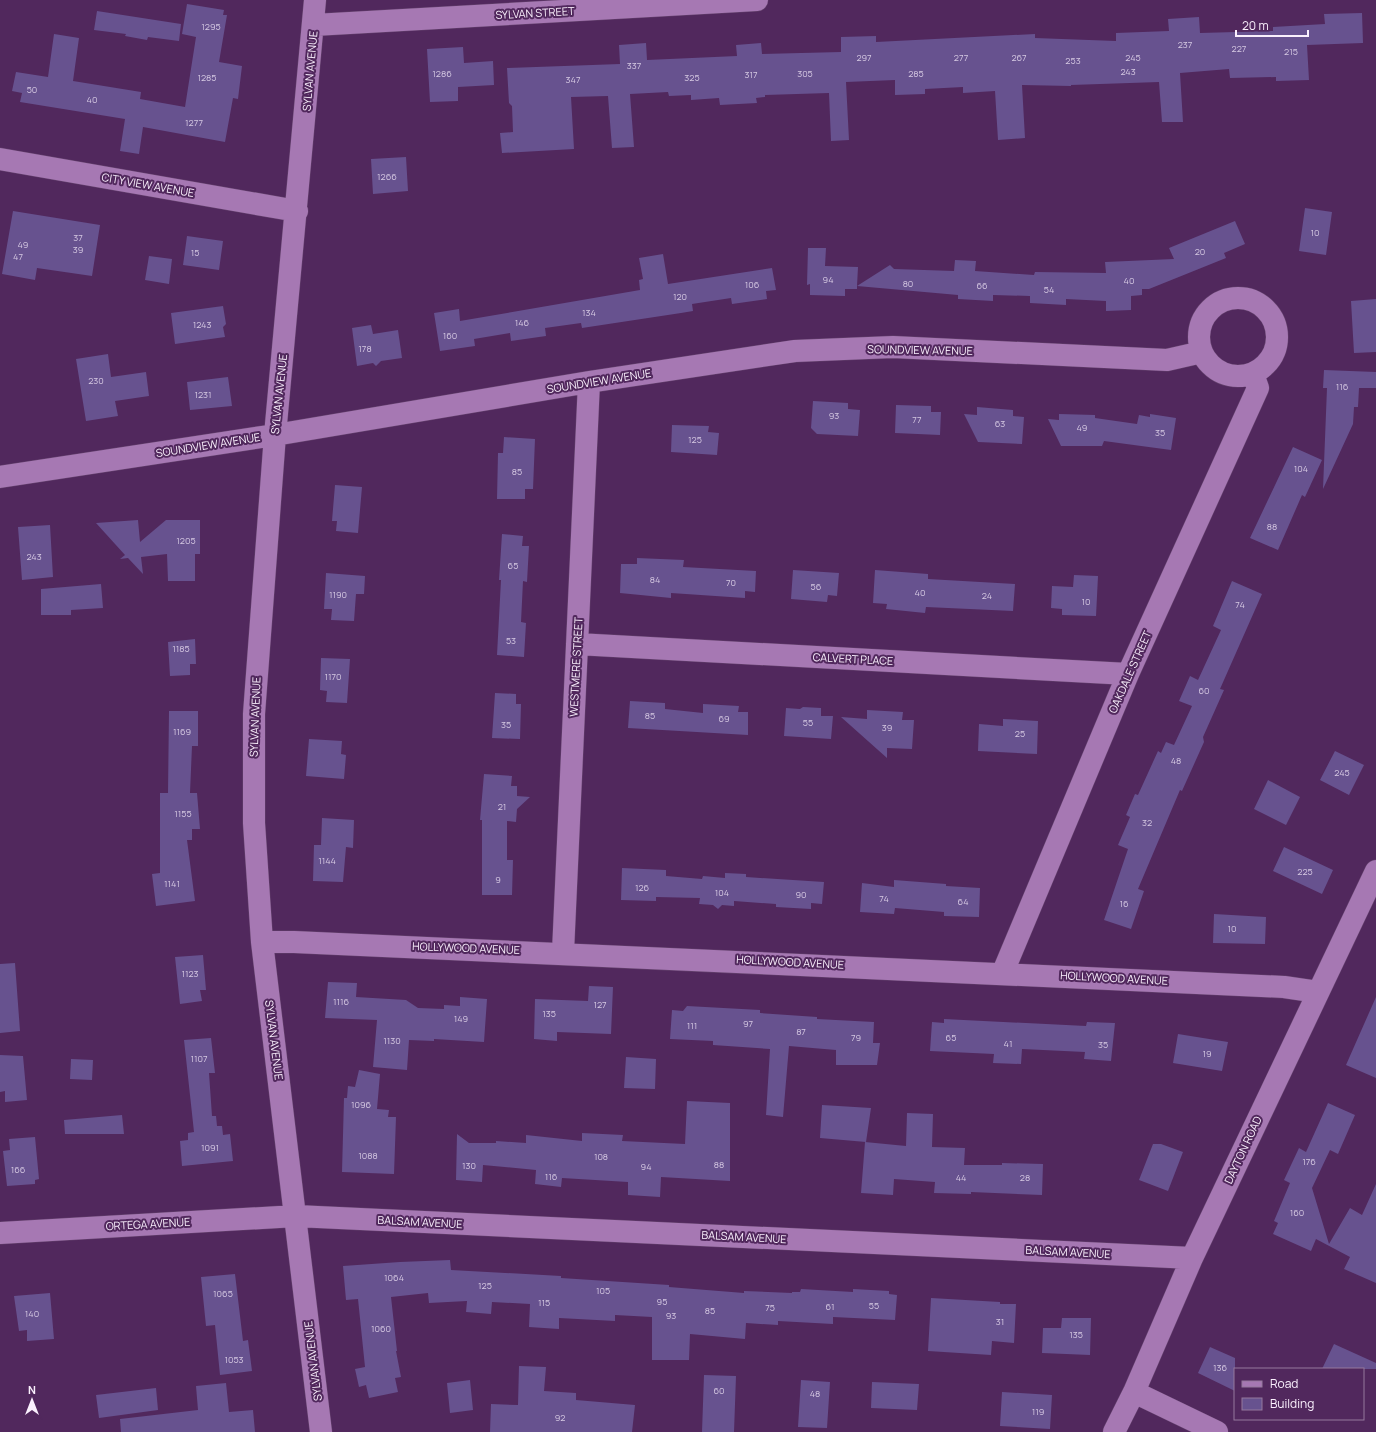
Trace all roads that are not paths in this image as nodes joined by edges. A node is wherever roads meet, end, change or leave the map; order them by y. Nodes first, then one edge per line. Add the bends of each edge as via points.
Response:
1 (316, 0) edge
2 (757, 0) edge
3 (314, 25) junction
4 (0, 159) edge
5 (297, 211) junction
6 (1202, 352) junction
7 (1253, 374) junction
8 (590, 382) junction
9 (275, 434) junction
10 (0, 477) edge
11 (577, 644) junction
12 (1128, 674) junction
13 (1376, 871) edge
14 (262, 942) junction
15 (562, 952) junction
16 (1003, 972) junction
17 (1318, 992) junction
18 (296, 1216) junction
19 (0, 1233) edge
20 (1192, 1258) junction
21 (1134, 1392) junction
22 (321, 1432) edge
23 (1114, 1432) edge
24 (1217, 1432) edge

1 - 3 street, SYLVAN AVENUE
2 - 3 street, SYLVAN STREET
3 - 5 street, SYLVAN AVENUE
4 - 5 street, CITY VIEW AVENUE
5 - 9 street, SYLVAN AVENUE
6 - 7 street via 1208,363 1229,376
6 - 7 street via 1198,339 1205,315 1225,300 1238,297 1251,299 1271,314 1278,336 1277,348 1272,359 1264,368
6 - 8 street, SOUNDVIEW AVENUE via 1167,360 893,347 795,352
7 - 12 street, OAKDALE STREET via 1258,388
8 - 9 street, SOUNDVIEW AVENUE
8 - 11 street, WESTMERE STREET
9 - 10 street, SOUNDVIEW AVENUE
9 - 14 street, SYLVAN AVENUE via 254,714 254,823
11 - 12 street, CALVERT PLACE
11 - 15 street, WESTMERE STREET
12 - 16 street, OAKDALE STREET
13 - 17 street, DAYTON ROAD
14 - 15 street, HOLLYWOOD AVENUE
14 - 18 street, SYLVAN AVENUE
15 - 16 street, HOLLYWOOD AVENUE
16 - 17 street, HOLLYWOOD AVENUE via 1284,987
17 - 20 street, DAYTON ROAD
18 - 19 street, ORTEGA AVENUE
18 - 20 street, BALSAM AVENUE
18 - 22 street, SYLVAN AVENUE
20 - 21 street, DAYTON ROAD
21 - 23 street, DAYTON ROAD
21 - 24 street

